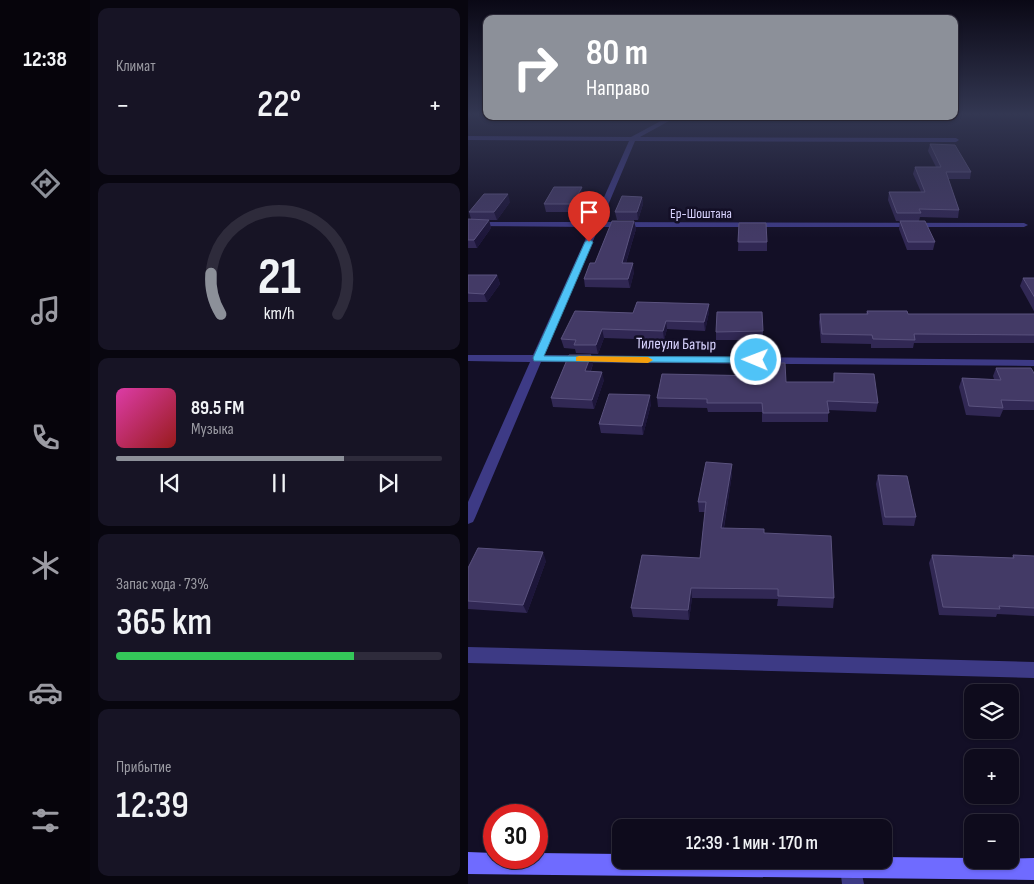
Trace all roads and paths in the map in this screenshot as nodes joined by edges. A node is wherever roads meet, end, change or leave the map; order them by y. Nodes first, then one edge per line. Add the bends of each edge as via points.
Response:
1 (626, 155) edge
2 (468, 224) edge
3 (596, 225) junction
4 (1024, 225) dead end
5 (468, 358) edge
6 (538, 358) junction
7 (1034, 363) edge
8 (468, 518) edge
9 (468, 655) edge
10 (1034, 670) edge
11 (468, 863) edge
12 (1034, 868) edge
13 (852, 876) edge

1 - 3 street
2 - 3 street, Ер-Шоштана
3 - 4 street, Ер-Шоштана
3 - 6 street
5 - 6 street, Тилеули Батыр
6 - 7 street, Тилеули Батыр
6 - 8 street
9 - 10 street
11 - 13 main road
12 - 13 main road

